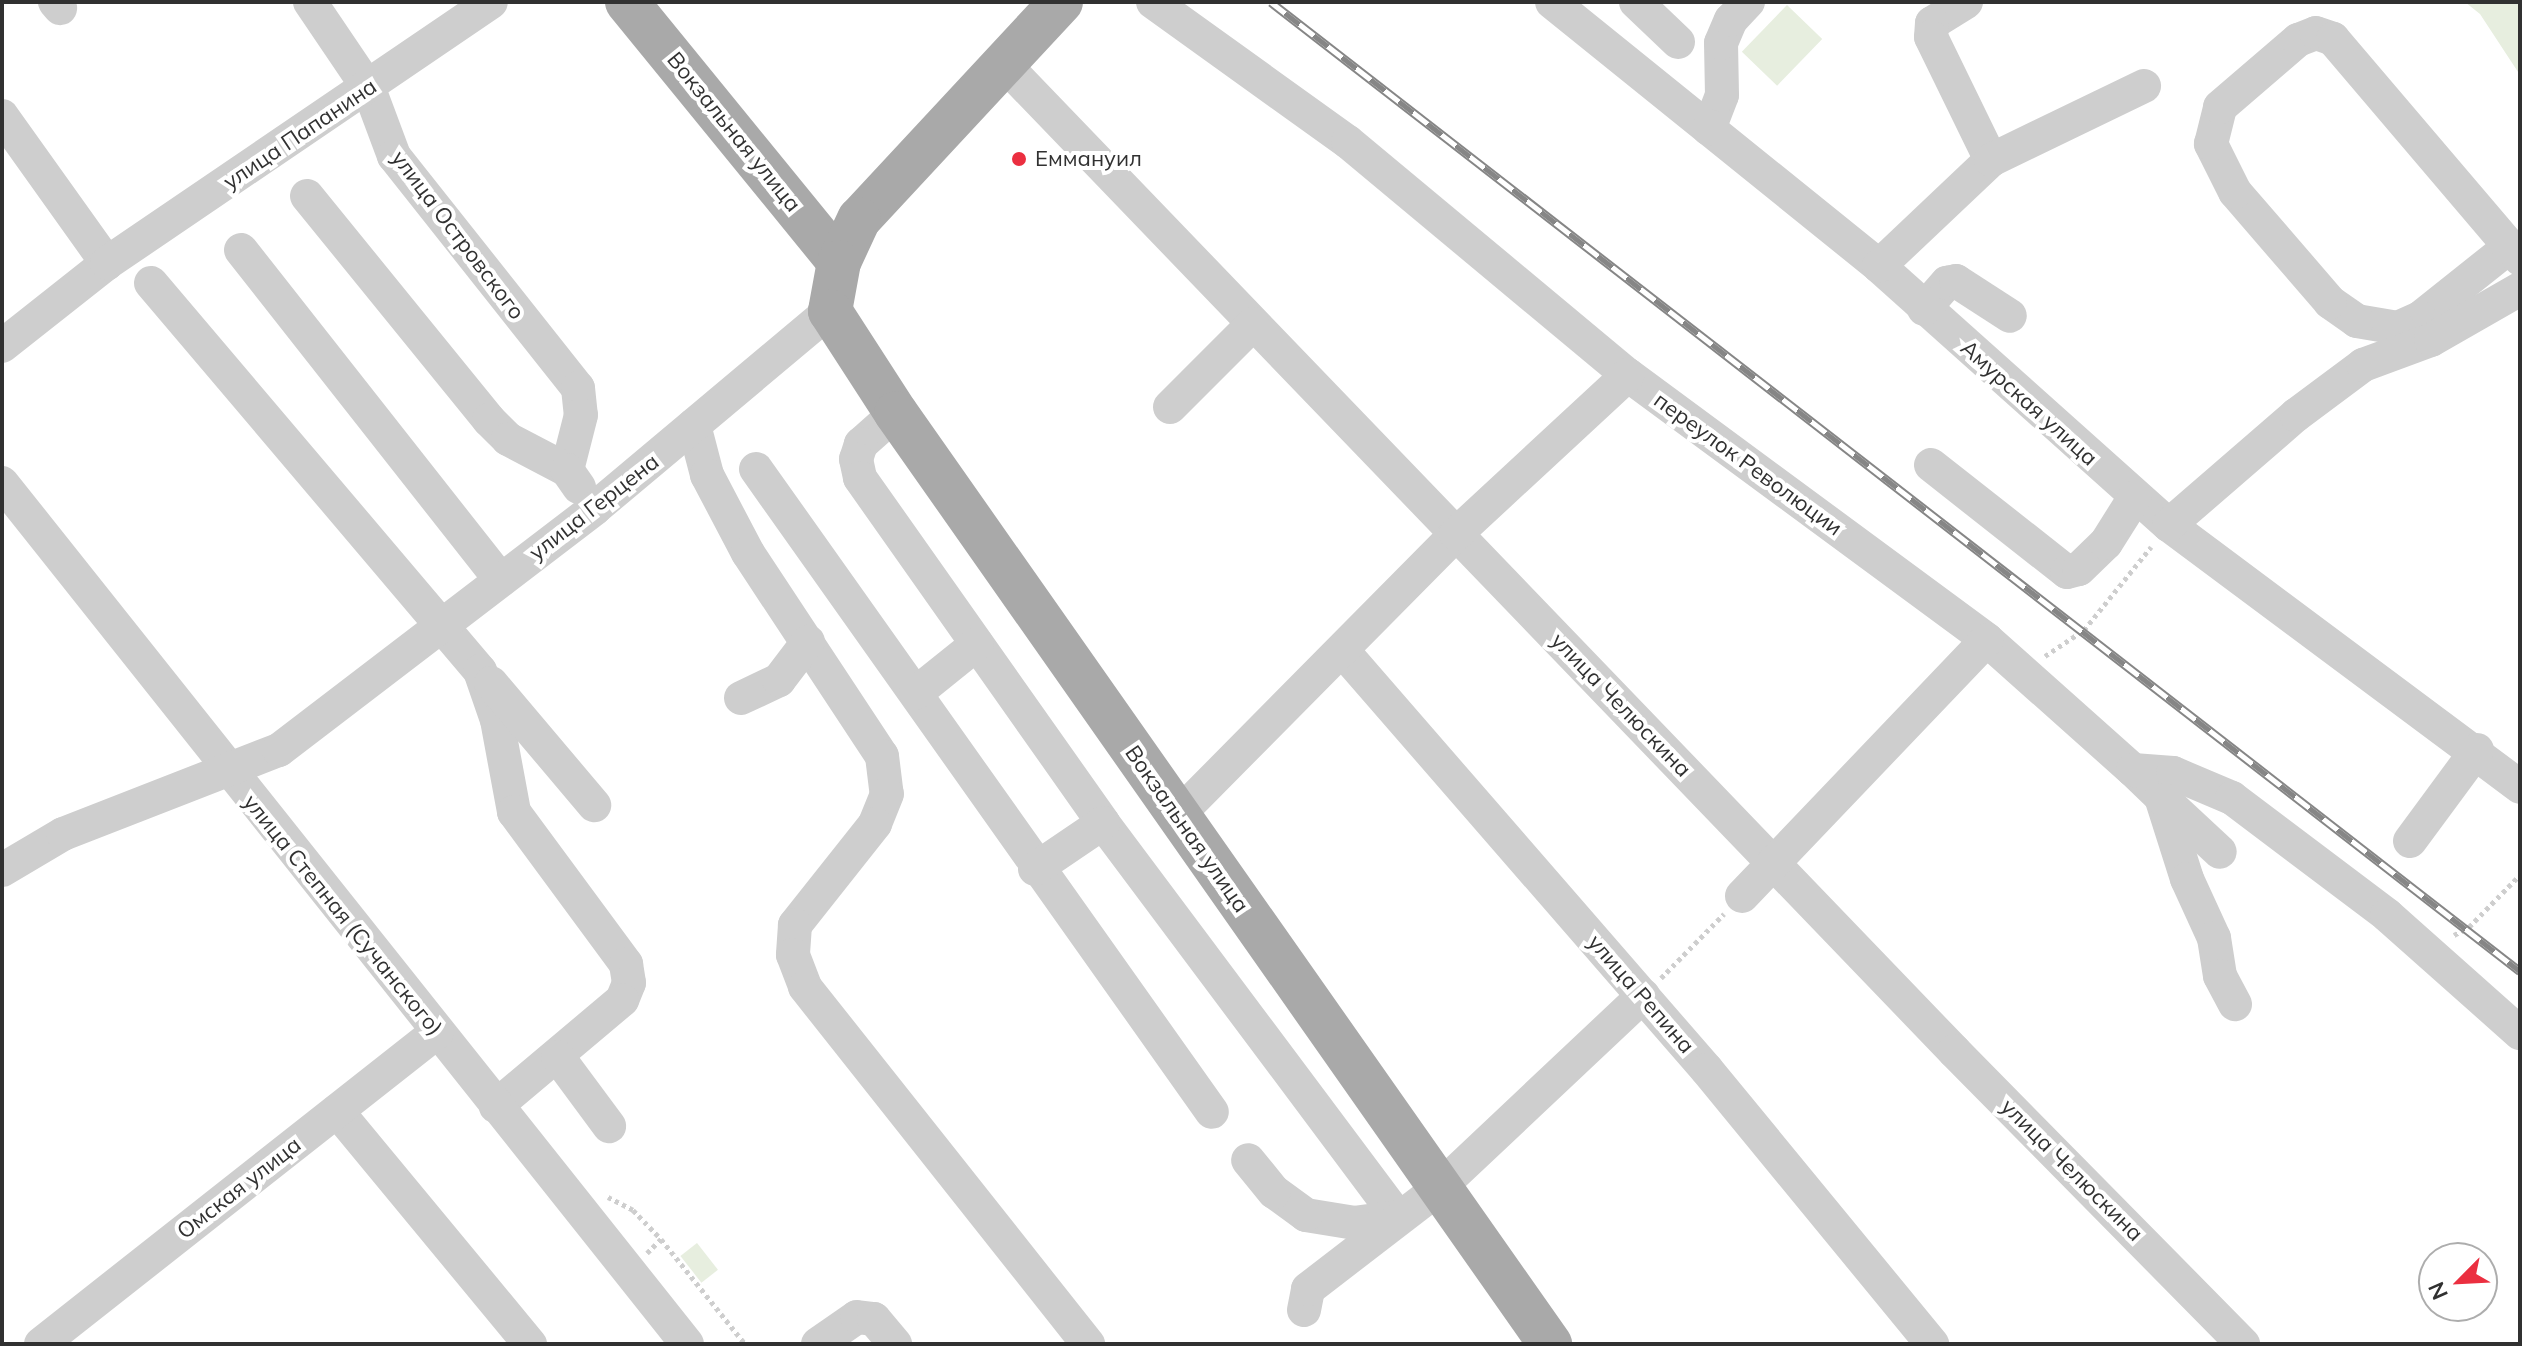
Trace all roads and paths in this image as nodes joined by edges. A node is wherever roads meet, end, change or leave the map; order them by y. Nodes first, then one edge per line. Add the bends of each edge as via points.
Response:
1 (310, 2) edge
2 (491, 2) edge
3 (627, 2) edge
4 (1061, 2) edge
5 (1153, 2) edge
6 (1552, 2) edge
7 (1636, 2) edge
8 (1748, 2) edge
9 (1966, 2) edge
10 (1678, 42) dead end
11 (1002, 62) junction
12 (2144, 86) dead end
13 (369, 89) junction
14 (2, 116) edge
15 (1709, 129) junction
16 (1991, 160) junction
17 (307, 196) dead end
18 (241, 250) dead end
19 (2514, 254) edge
20 (839, 262) junction
21 (107, 263) junction
22 (1879, 266) junction
23 (151, 283) dead end
24 (2518, 295) edge
25 (1924, 309) junction
26 (830, 311) junction
27 (2010, 316) dead end
28 (1253, 324) junction
29 (2, 346) edge
30 (1628, 375) junction
31 (1170, 407) dead end
32 (896, 413) junction
33 (694, 425) junction
34 (1931, 465) dead end
35 (756, 469) dead end
36 (567, 470) junction
37 (2, 483) edge
38 (2135, 497) junction
39 (595, 508) junction
40 (2169, 525) junction
41 (1456, 534) junction
42 (501, 580) junction
43 (445, 628) junction
44 (1987, 640) junction
45 (808, 642) junction
46 (977, 644) junction
47 (1342, 650) junction
48 (2024, 669) junction
49 (480, 671) junction
50 (916, 693) junction
51 (741, 698) dead end
52 (2477, 750) junction
53 (2133, 770) junction
54 (229, 773) junction
55 (2520, 787) edge
56 (2161, 797) junction
57 (594, 805) dead end
58 (1178, 815) junction
59 (1103, 823) junction
60 (2410, 841) dead end
61 (2220, 852) dead end
62 (1777, 865) junction
63 (1035, 869) junction
64 (2, 870) edge
65 (2520, 875) edge
66 (1742, 896) joint
67 (2418, 945) junction
68 (1643, 996) junction
69 (2235, 1004) dead end
70 (437, 1032) junction
71 (2520, 1033) edge
72 (558, 1057) junction
73 (496, 1106) junction
74 (337, 1111) junction
75 (1212, 1112) dead end
76 (609, 1126) dead end
77 (1248, 1160) dead end
78 (1438, 1189) junction
79 (561, 1190) junction
80 (1398, 1217) junction
81 (1304, 1310) dead end
82 (62, 1338) edge
83 (530, 1344) edge
84 (687, 1344) edge
85 (745, 1344) edge
86 (818, 1344) edge
87 (895, 1344) edge
88 (1088, 1344) edge
89 (1550, 1344) edge
90 (1932, 1344) edge
91 (2243, 1344) edge

1 - 13 street, улица Островского
2 - 13 street, улица Папанина
3 - 20 main road, Вокзальная улица
4 - 11 main road
5 - 30 street, переулок Революции via 1348,142
6 - 15 street, Амурская улица
7 - 10 street
8 - 15 street via 1731,20 1721,43 1722,95
9 - 16 street via 1932,23 1931,37
11 - 20 main road via 859,219
11 - 28 street, улица Челюскина
12 - 16 street
13 - 21 street, улица Папанина
13 - 36 street, улица Островского via 394,156 578,388 581,415
14 - 21 street
15 - 22 street, Амурская улица
16 - 22 street
17 - 36 street via 489,420 508,439
18 - 42 street
19 - 19 street via 2333,39 2316,33 2298,40 2220,107 2211,144 2235,192 2330,302 2357,321 2398,328
20 - 26 main road
21 - 29 street, улица Папанина
22 - 25 street, Амурская улица
23 - 43 street
24 - 40 street via 2431,340 2363,365 2296,415
25 - 27 street via 1947,283 1956,281
25 - 38 street, Амурская улица
26 - 32 main road, Вокзальная улица
26 - 33 street, улица Герцена
28 - 31 street
28 - 41 street, улица Челюскина
30 - 41 street
30 - 44 street, переулок Революции
32 - 46 street via 861,444 856,459 860,478
32 - 58 main road, Вокзальная улица
33 - 39 street, улица Герцена
33 - 45 street via 707,475 728,518
34 - 38 street via 2067,572 2079,569 2106,543
35 - 50 street
36 - 39 street
37 - 54 street, улица Степная (Сучанского)
38 - 40 street, Амурская улица
39 - 42 street, улица Герцена
40 - 48 path via 2084,630
40 - 52 street, Амурская улица
41 - 47 street
41 - 62 street, улица Челюскина
42 - 43 street, улица Герцена
43 - 49 street
43 - 54 street, улица Герцена via 279,750
44 - 48 street, переулок Революции
44 - 62 street
45 - 51 street via 779,680
45 - 88 street via 882,756 887,794 875,824 795,925 793,955 805,987
46 - 50 street
46 - 59 street
47 - 58 street
47 - 68 street, улица Репина
48 - 53 street, переулок Революции
49 - 57 street
49 - 72 street via 522,830 626,964 629,983 622,1000
50 - 63 street
52 - 55 street, Амурская улица
52 - 60 street
53 - 56 street, переулок Революции
53 - 67 street via 2173,773 2232,798
54 - 64 street, улица Герцена via 63,834
54 - 70 street, улица Степная (Сучанского)
56 - 61 street
56 - 69 street, переулок Революции via 2187,879 2214,938 2220,976
58 - 78 main road, Вокзальная улица
59 - 63 street
59 - 80 street
62 - 66 street
62 - 91 street, улица Челюскина
63 - 75 street
65 - 67 path via 2469,927
66 - 68 path
67 - 71 street
68 - 78 street
68 - 90 street, улица Репина
70 - 73 street, улица Степная (Сучанского)
70 - 74 street, Омская улица
72 - 73 street
72 - 76 street
73 - 79 street, улица Степная (Сучанского)
74 - 82 street, Омская улица
74 - 83 street
77 - 80 street via 1274,1192 1306,1215 1355,1223
78 - 80 street
78 - 89 main road, Вокзальная улица
79 - 84 street, улица Степная (Сучанского)
79 - 85 path via 612,1197 633,1210
80 - 81 street via 1308,1289
86 - 87 street via 857,1317 874,1319

